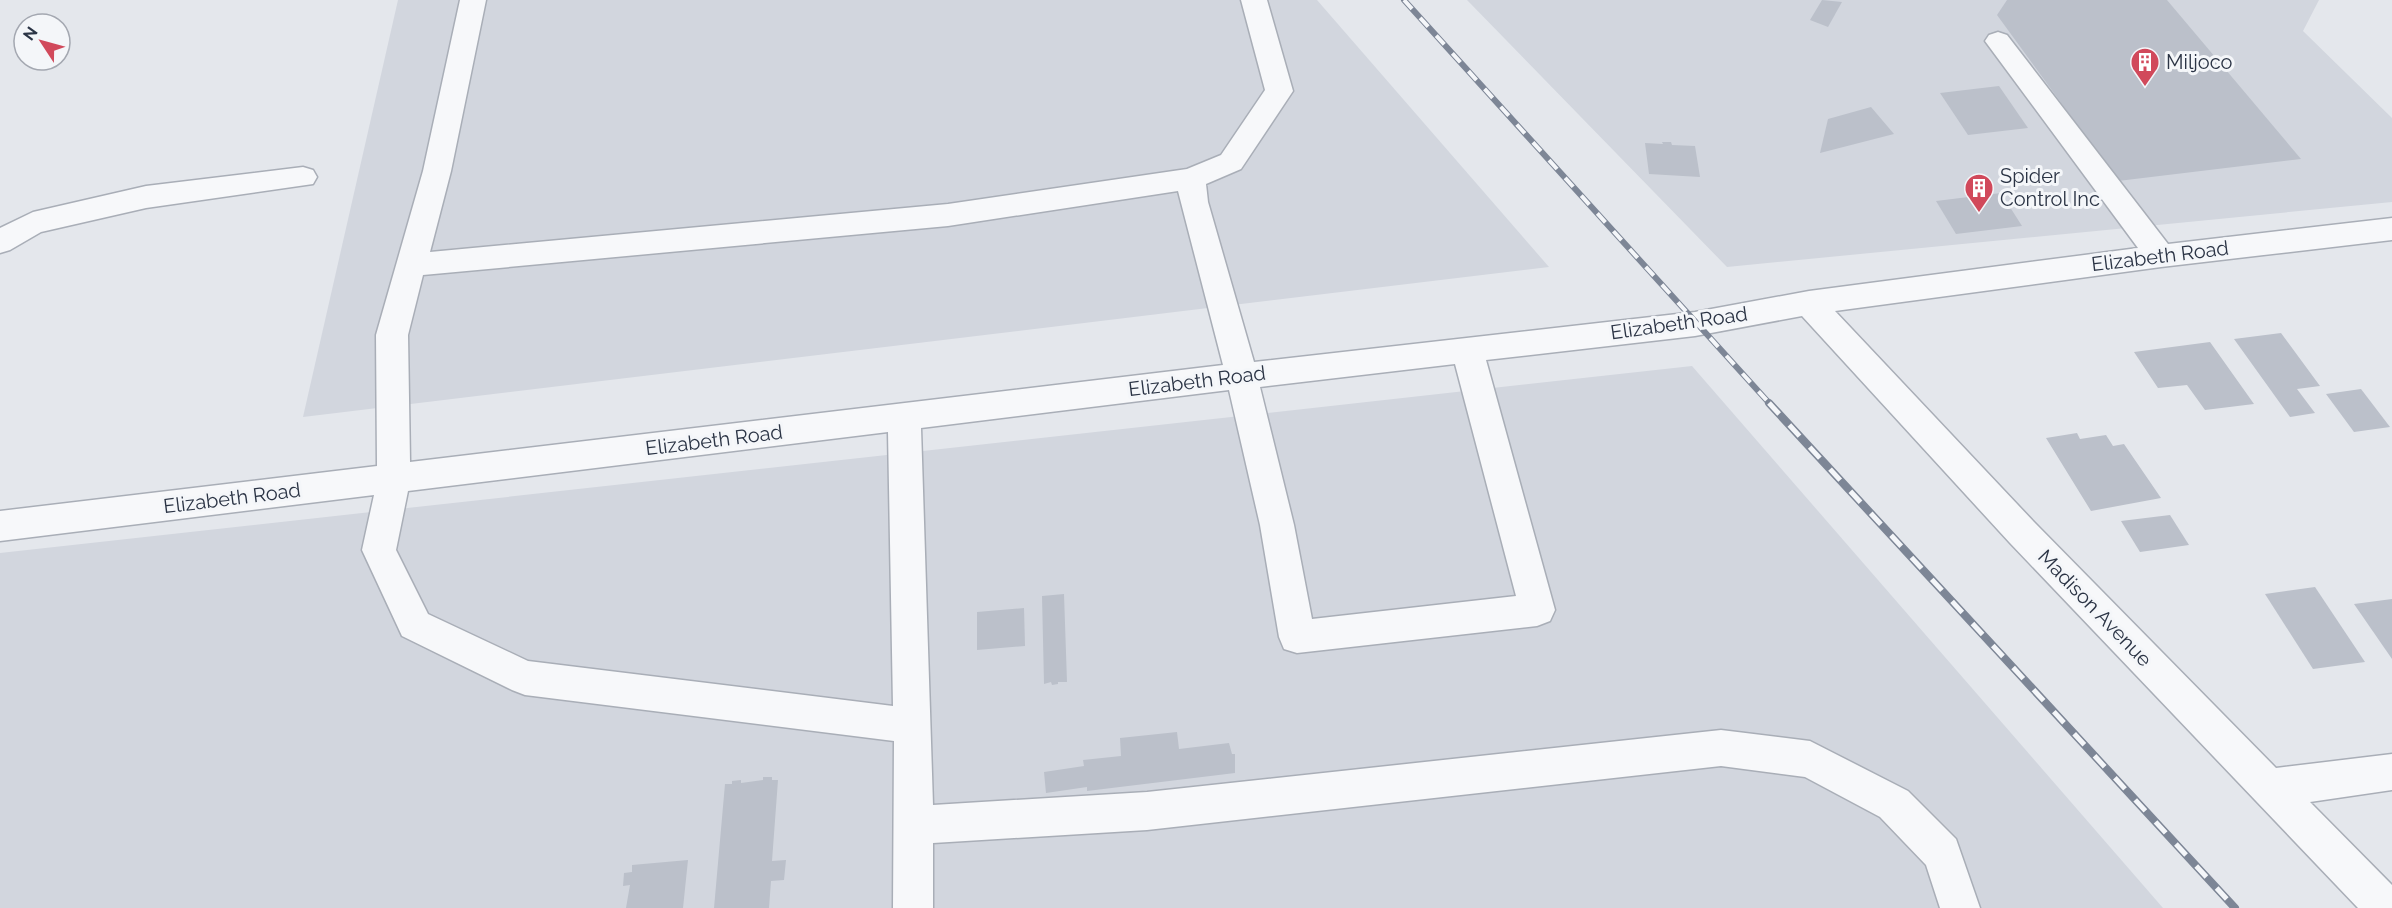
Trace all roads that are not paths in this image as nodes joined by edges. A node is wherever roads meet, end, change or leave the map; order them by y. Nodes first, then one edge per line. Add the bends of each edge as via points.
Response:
1 (474, 0) edge
2 (1254, 0) edge
3 (1998, 40) dead end
4 (303, 177) dead end
5 (1191, 179) junction
6 (2392, 229) edge
7 (0, 242) edge
8 (2161, 256) junction
9 (412, 265) junction
10 (1809, 303) junction
11 (1467, 350) junction
12 (1242, 376) junction
13 (904, 417) junction
14 (394, 479) junction
15 (0, 526) edge
16 (913, 726) junction
17 (2392, 772) edge
18 (2269, 787) junction
19 (914, 825) junction
20 (913, 908) edge
21 (1960, 908) edge
22 (2386, 908) edge

1 - 9 street
2 - 5 street via 1279,92 1231,162
3 - 8 street
4 - 7 street via 146,197 33,223
5 - 9 street via 948,216
5 - 12 street
6 - 8 street, Elizabeth Road
8 - 10 street, Elizabeth Road
9 - 14 street via 393,335
10 - 11 street, Elizabeth Road via 1695,324
10 - 18 street, Madison Avenue via 2092,607
11 - 12 street, Elizabeth Road
11 - 12 street via 1537,610 1297,637 1277,525
12 - 13 street, Elizabeth Road
13 - 14 street, Elizabeth Road
13 - 16 street
14 - 15 street, Elizabeth Road
14 - 16 street via 380,550 415,624 525,678
16 - 19 street
17 - 18 street
18 - 22 street, Madison Avenue
19 - 20 street
19 - 21 street via 1147,811 1721,748 1810,759 1894,804 1942,853

